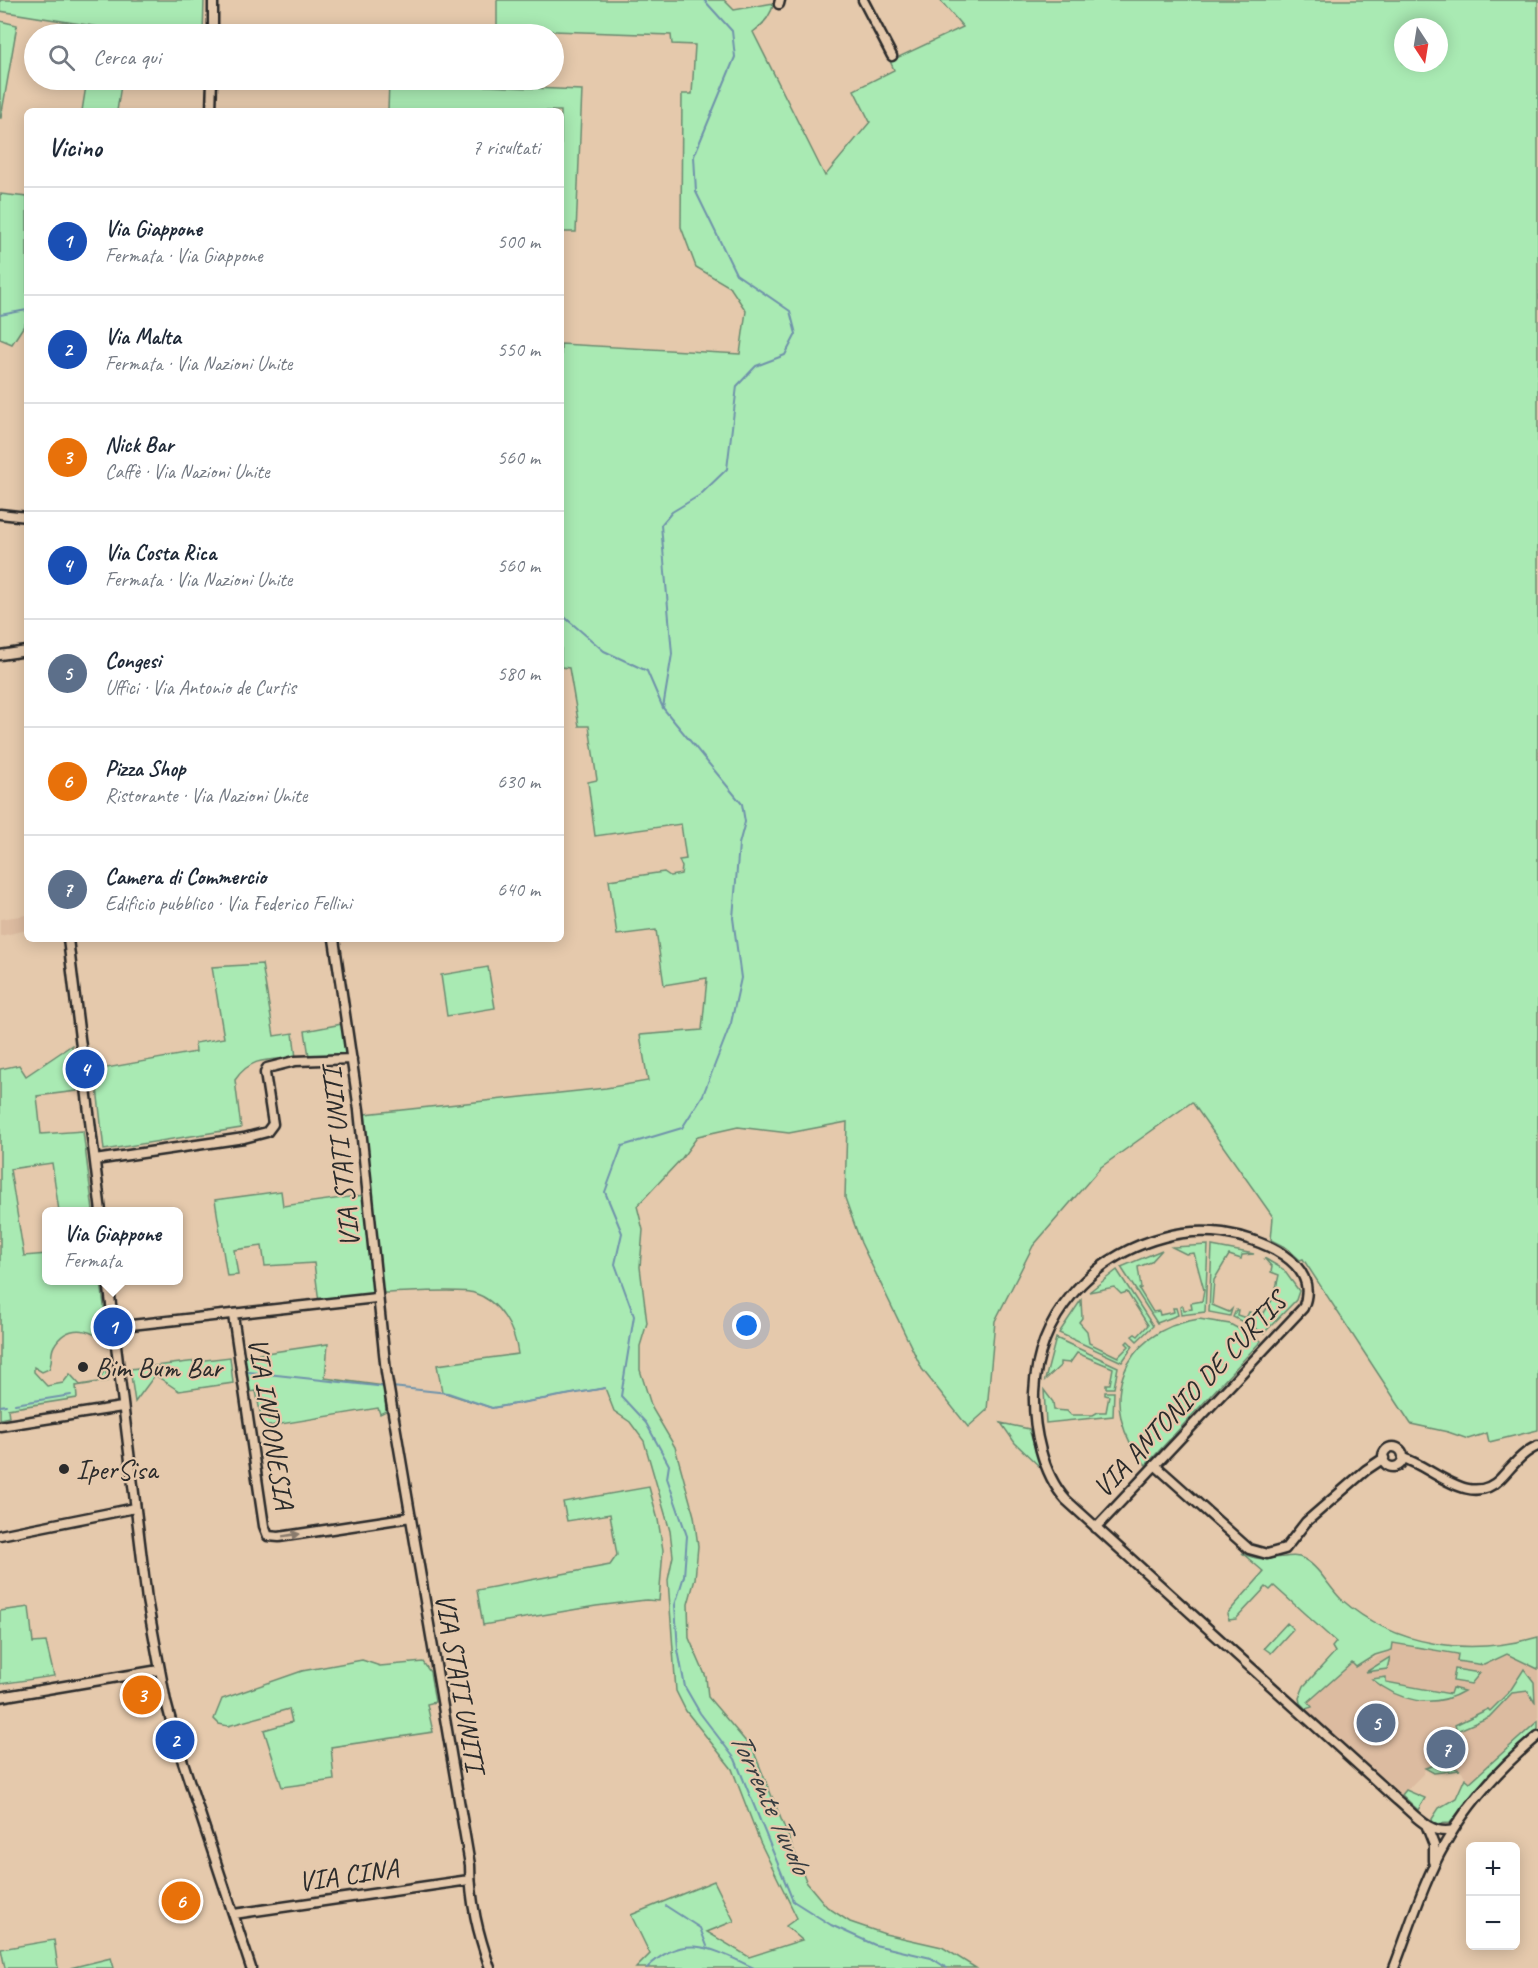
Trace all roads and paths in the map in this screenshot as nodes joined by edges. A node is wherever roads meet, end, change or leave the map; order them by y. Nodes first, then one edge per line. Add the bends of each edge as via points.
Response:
1 (213, 0) edge
2 (863, 0) edge
3 (213, 24) edge
4 (892, 56) dead end
5 (212, 90) edge
6 (211, 108) edge
7 (0, 514) edge
8 (24, 517) edge
9 (24, 651) edge
10 (0, 655) edge
11 (68, 942) edge
12 (334, 942) edge
13 (352, 1059) junction
14 (96, 1160) junction
15 (101, 1207) edge
16 (108, 1285) edge
17 (376, 1298) junction
18 (233, 1315) junction
19 (113, 1327) junction
20 (122, 1407) junction
21 (0, 1426) edge
22 (1538, 1446) edge
23 (1383, 1458) junction
24 (1403, 1458) junction
25 (1155, 1465) junction
26 (135, 1508) junction
27 (411, 1516) junction
28 (1096, 1528) junction
29 (0, 1535) edge
30 (159, 1670) junction
31 (0, 1697) edge
32 (1538, 1736) edge
33 (1426, 1824) junction
34 (1453, 1830) junction
35 (1434, 1865) junction
36 (469, 1880) junction
37 (234, 1914) junction
38 (251, 1968) edge
39 (490, 1968) edge
40 (1394, 1968) edge

1 - 3 street
2 - 4 street
5 - 6 street
7 - 8 street
9 - 10 street
11 - 14 street
12 - 13 street, VIA STATI UNITI
13 - 14 street via 295,1061 267,1068 273,1124 267,1132
13 - 17 street, VIA STATI UNITI via 368,1187
14 - 15 street
16 - 19 street
17 - 18 street
17 - 27 street, VIA STATI UNITI
18 - 19 street
18 -> 27 street, VIA INDONESIA via 268,1536
19 - 20 street
20 - 21 street
20 - 26 street
22 - 24 street via 1497,1482 1476,1490 1456,1485
23 - 24 street via 1386,1464 1395,1466
23 - 24 street via 1392,1447 1400,1450
23 - 25 street via 1306,1522 1285,1549 1268,1554 1250,1549
25 - 28 street, VIA ANTONIO DE CURTIS
25 - 28 street, VIA ANTONIO DE CURTIS via 1303,1308 1307,1286 1286,1256 1223,1233 1165,1236 1114,1257 1067,1299 1048,1330 1037,1366 1036,1421 1041,1448 1058,1491
26 - 29 street
26 - 30 street
27 - 36 street, VIA STATI UNITI via 470,1865
28 - 33 street, VIA ANTONIO DE CURTIS
30 - 31 street
30 - 37 street via 177,1747
32 - 34 street via 1498,1772
33 - 34 street via 1441,1832
33 - 35 street via 1434,1845
34 - 35 street
35 - 40 street
36 - 37 street, VIA CINA
36 - 39 street, VIA STATI UNITI via 473,1913
37 - 38 street

